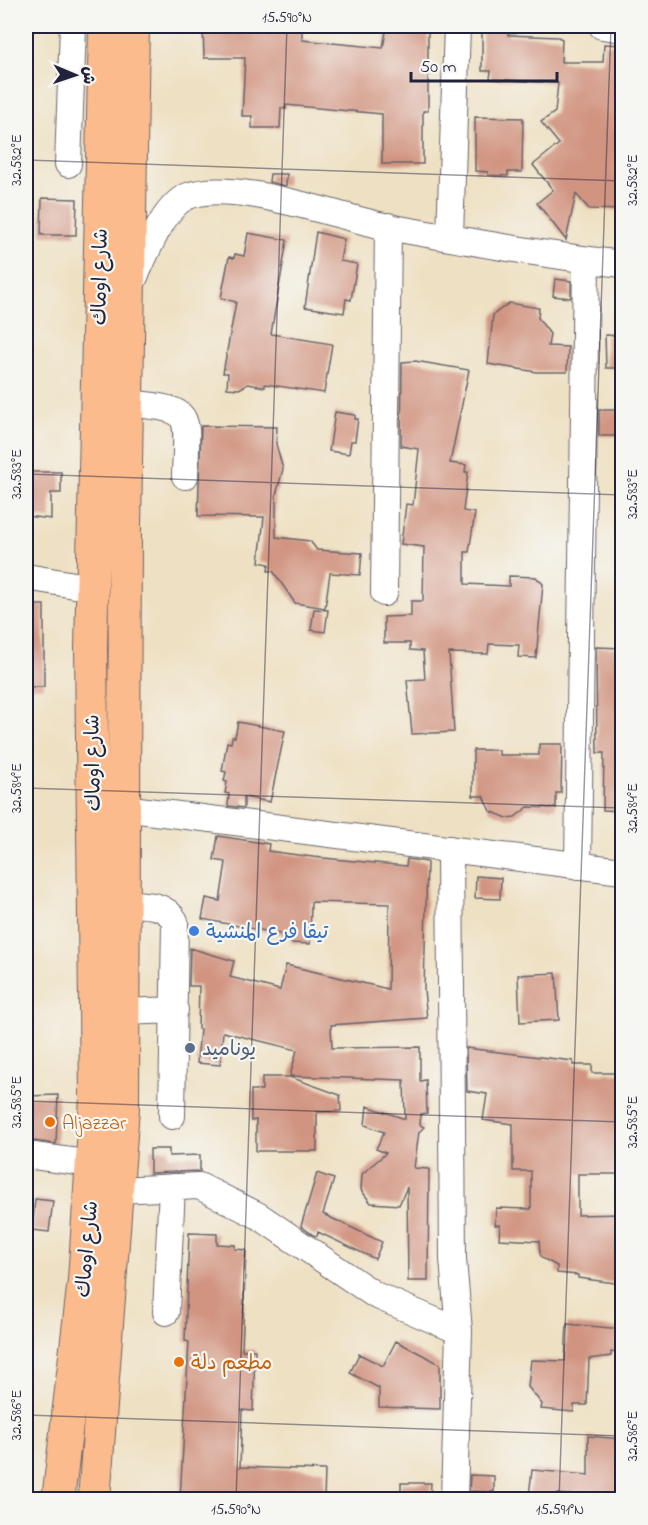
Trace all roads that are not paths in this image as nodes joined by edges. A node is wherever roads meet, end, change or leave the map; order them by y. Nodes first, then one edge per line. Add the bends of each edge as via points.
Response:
1 (73, 26) edge
2 (105, 26) edge
3 (133, 26) edge
4 (457, 26) edge
5 (602, 26) edge
6 (622, 29) edge
7 (72, 75) junction
8 (104, 76) junction
9 (68, 164) dead end
10 (388, 226) junction
11 (450, 236) junction
12 (586, 260) junction
13 (622, 264) edge
14 (130, 287) junction
15 (127, 403) junction
16 (185, 476) dead end
17 (26, 577) edge
18 (93, 588) junction
19 (384, 593) dead end
20 (124, 647) junction
21 (91, 648) junction
22 (123, 808) junction
23 (450, 849) junction
24 (578, 866) junction
25 (622, 872) edge
26 (123, 904) junction
27 (175, 1010) junction
28 (123, 1012) junction
29 (172, 1116) dead end
30 (26, 1155) edge
31 (93, 1164) junction
32 (172, 1187) junction
33 (118, 1190) junction
34 (166, 1312) dead end
35 (459, 1330) junction
36 (58, 1500) edge
37 (94, 1500) edge
38 (454, 1500) edge

1 - 7 street
2 - 8 main road, شارع اوماك
3 - 14 main road, شارع اوماك
4 - 11 street
5 - 6 street
7 - 8 street
7 - 9 street
8 - 18 main road, شارع اوماك
10 - 11 street
10 - 14 street via 248,194 210,190 186,196 167,213
10 - 19 street
11 - 12 street
12 - 13 street
12 - 24 street
14 - 15 main road, شارع اوماك
15 - 16 street via 172,408 182,414 186,423
15 - 20 main road, شارع اوماك
17 - 18 street
18 - 21 main road, شارع اوماك
20 - 21 main road
20 - 22 main road, شارع اوماك
21 - 31 main road, شارع اوماك via 96,1098
22 - 23 street
22 - 26 main road, شارع اوماك
23 - 24 street
23 - 35 street via 453,1259
24 - 25 street
26 - 27 street via 160,906 175,921
26 - 28 main road, شارع اوماك
27 - 28 street
27 - 29 street
28 - 33 main road, شارع اوماك
30 - 31 street
31 - 36 main road, شارع اوماك via 84,1280
32 - 33 street
32 - 34 street
32 - 35 street via 199,1186 259,1216 375,1295
33 - 37 main road, شارع اوماك
35 - 38 street

